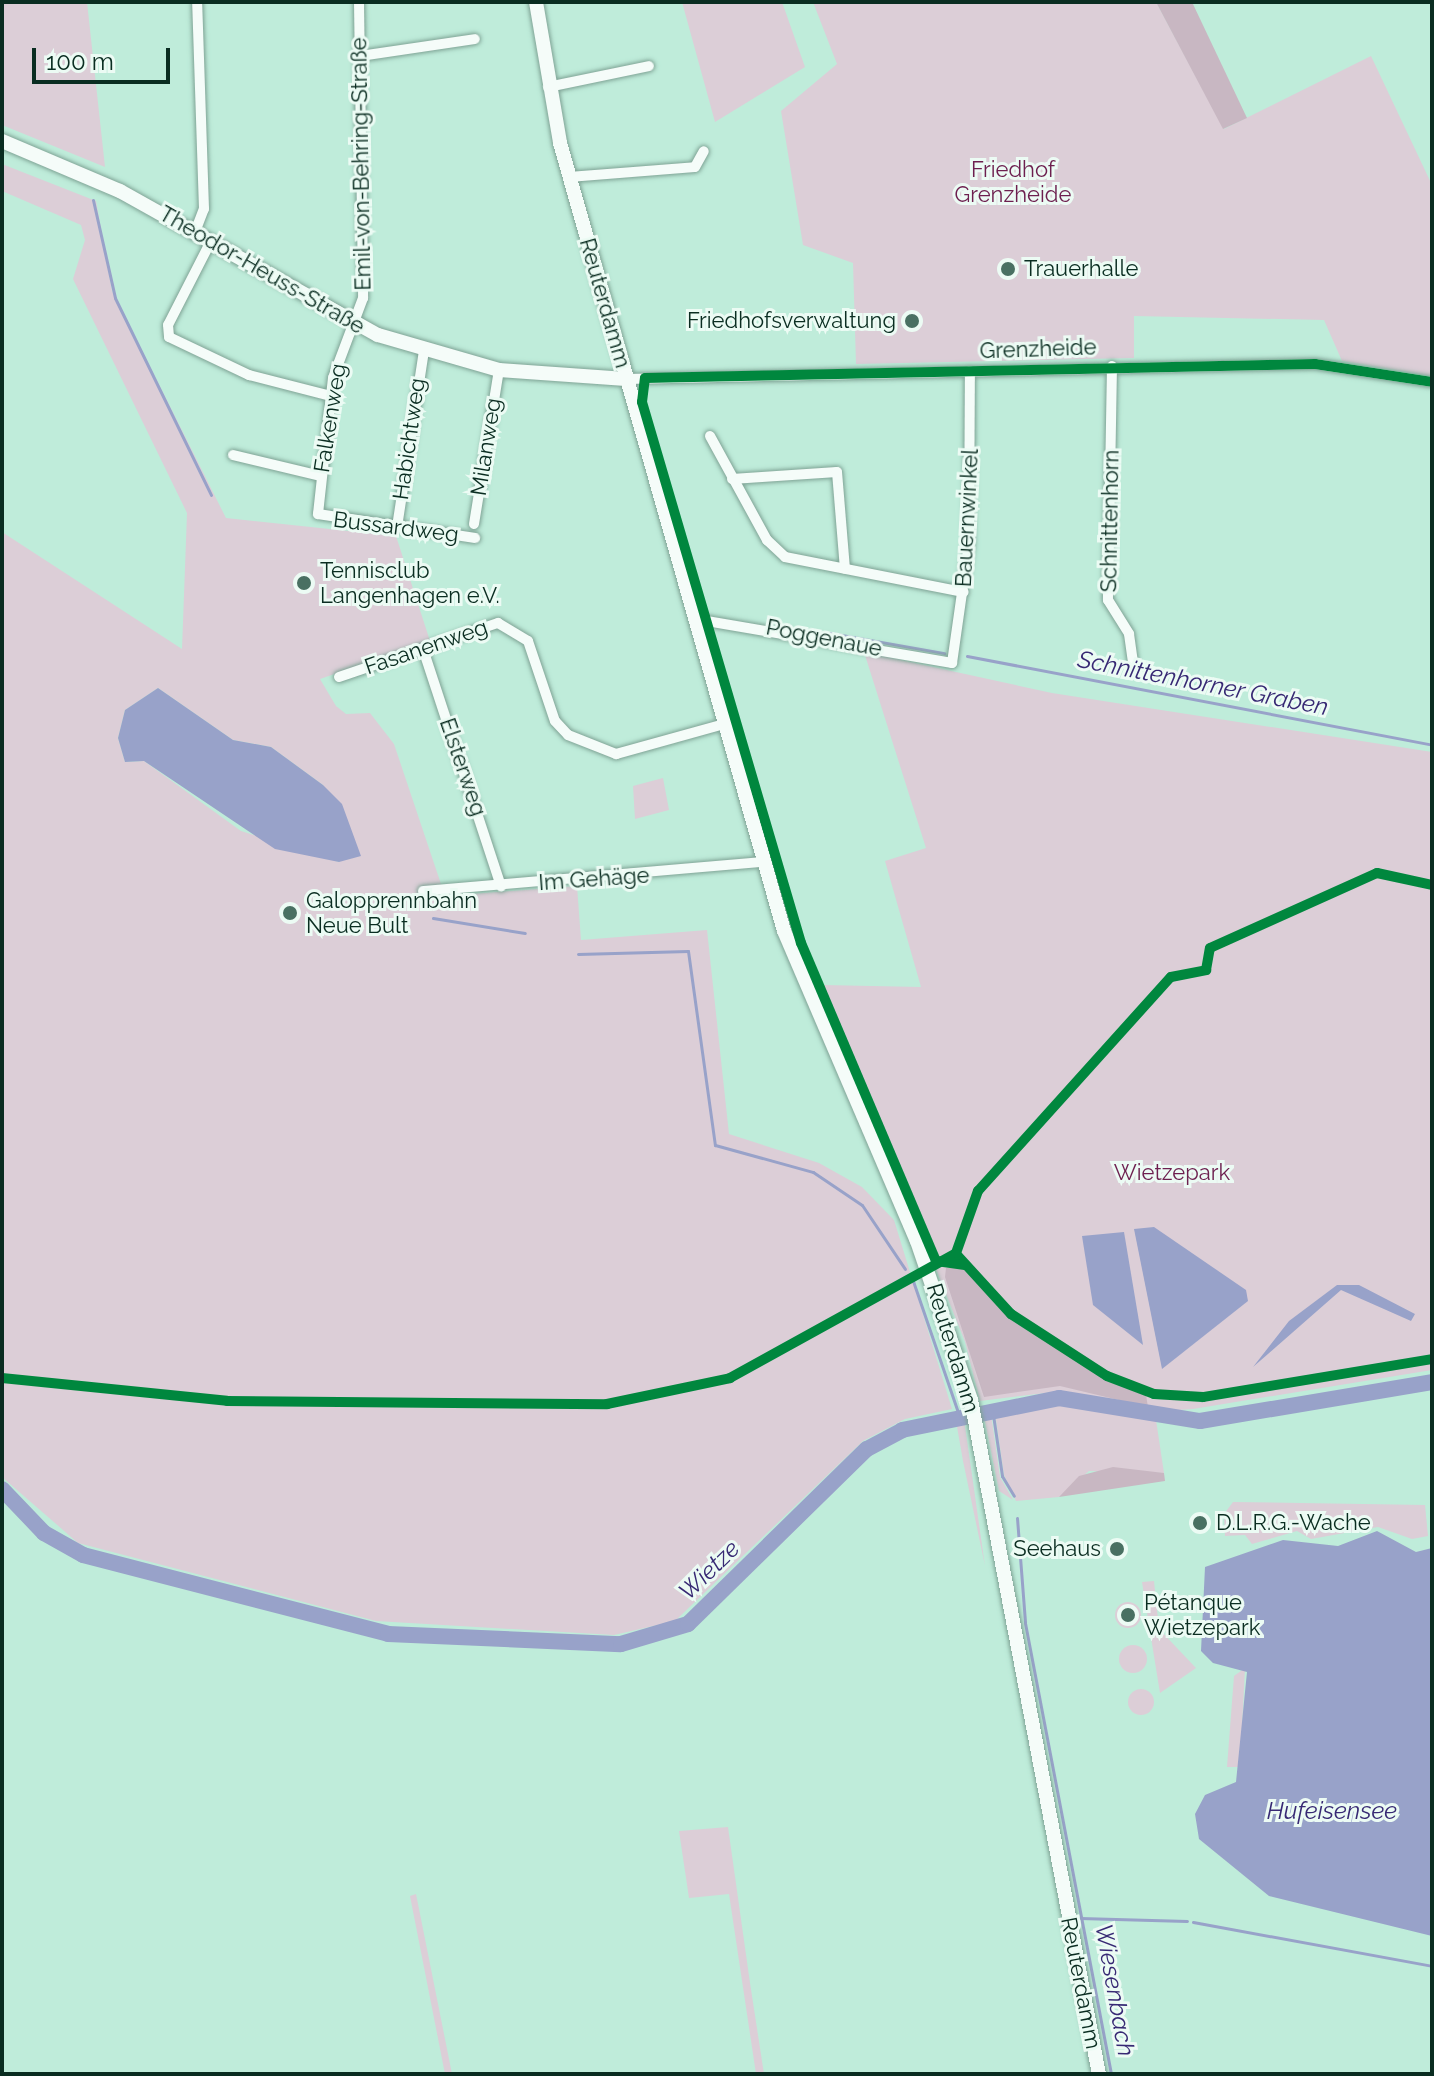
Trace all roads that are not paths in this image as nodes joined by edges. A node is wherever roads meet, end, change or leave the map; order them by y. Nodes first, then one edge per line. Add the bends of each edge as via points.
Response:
1 (197, 2) edge
2 (359, 2) edge
3 (536, 2) edge
4 (475, 39) dead end
5 (360, 56) junction
6 (649, 66) dead end
7 (548, 87) junction
8 (2, 141) edge
9 (704, 151) dead end
10 (569, 177) junction
11 (195, 232) junction
12 (211, 241) junction
13 (353, 324) junction
14 (424, 351) junction
15 (1112, 366) junction
16 (499, 370) junction
17 (970, 371) junction
18 (626, 379) junction
19 (1432, 382) edge
20 (331, 396) junction
21 (710, 436) dead end
22 (233, 455) dead end
23 (321, 476) junction
24 (732, 479) junction
25 (318, 514) joint
26 (474, 524) dead end
27 (397, 527) junction
28 (475, 538) dead end
29 (845, 569) junction
30 (964, 592) junction
31 (695, 619) junction
32 (423, 649) junction
33 (952, 663) joint
34 (1134, 668) dead end
35 (339, 677) dead end
36 (724, 724) junction
37 (764, 862) junction
38 (501, 886) junction
39 (423, 891) dead end
40 (1099, 2074) edge

1 - 11 street via 204,209
2 - 5 street, Emil-von-Behring-Straße
3 - 7 street, Reuterdamm
4 - 5 street
5 - 13 street, Emil-von-Behring-Straße via 363,298
6 - 7 street
7 - 10 street, Reuterdamm
8 - 11 street, Theodor-Heuss-Straße
9 - 10 street via 695,167
10 - 18 street, Reuterdamm
11 - 12 street, Theodor-Heuss-Straße
12 - 13 street, Theodor-Heuss-Straße
12 - 20 street via 168,325 169,337 249,375
13 - 14 street, Theodor-Heuss-Straße
13 - 20 street, Falkenweg
14 - 16 street, Theodor-Heuss-Straße
14 - 27 street, Habichtweg
15 - 17 street, Grenzheide
15 - 19 street, Grenzheide via 1315,364
15 - 34 street, Schnittenhorn via 1108,600 1129,634
16 - 18 street, Theodor-Heuss-Straße
16 - 26 street, Milanweg
17 - 18 street, Grenzheide
17 - 30 street, Bauernwinkel
18 - 31 street, Reuterdamm
20 - 23 street, Falkenweg
21 - 24 street
22 - 23 street
23 - 25 street, Falkenweg
24 - 29 street via 774,549
24 - 29 street via 837,472
25 - 27 street, Bussardweg
27 - 28 street, Bussardweg
29 - 30 street
30 - 33 street, Bauernwinkel
31 - 33 street, Poggenaue
31 - 36 street, Reuterdamm
32 - 35 street, Fasanenweg
32 - 36 street, Fasanenweg via 496,623 511,625 528,641 561,730 606,752
32 - 38 street, Elsterweg
36 - 37 street, Reuterdamm
37 - 38 street, Im Gehäge
37 - 40 street, Reuterdamm via 794,959 927,1265 971,1400
38 - 39 street, Im Gehäge

